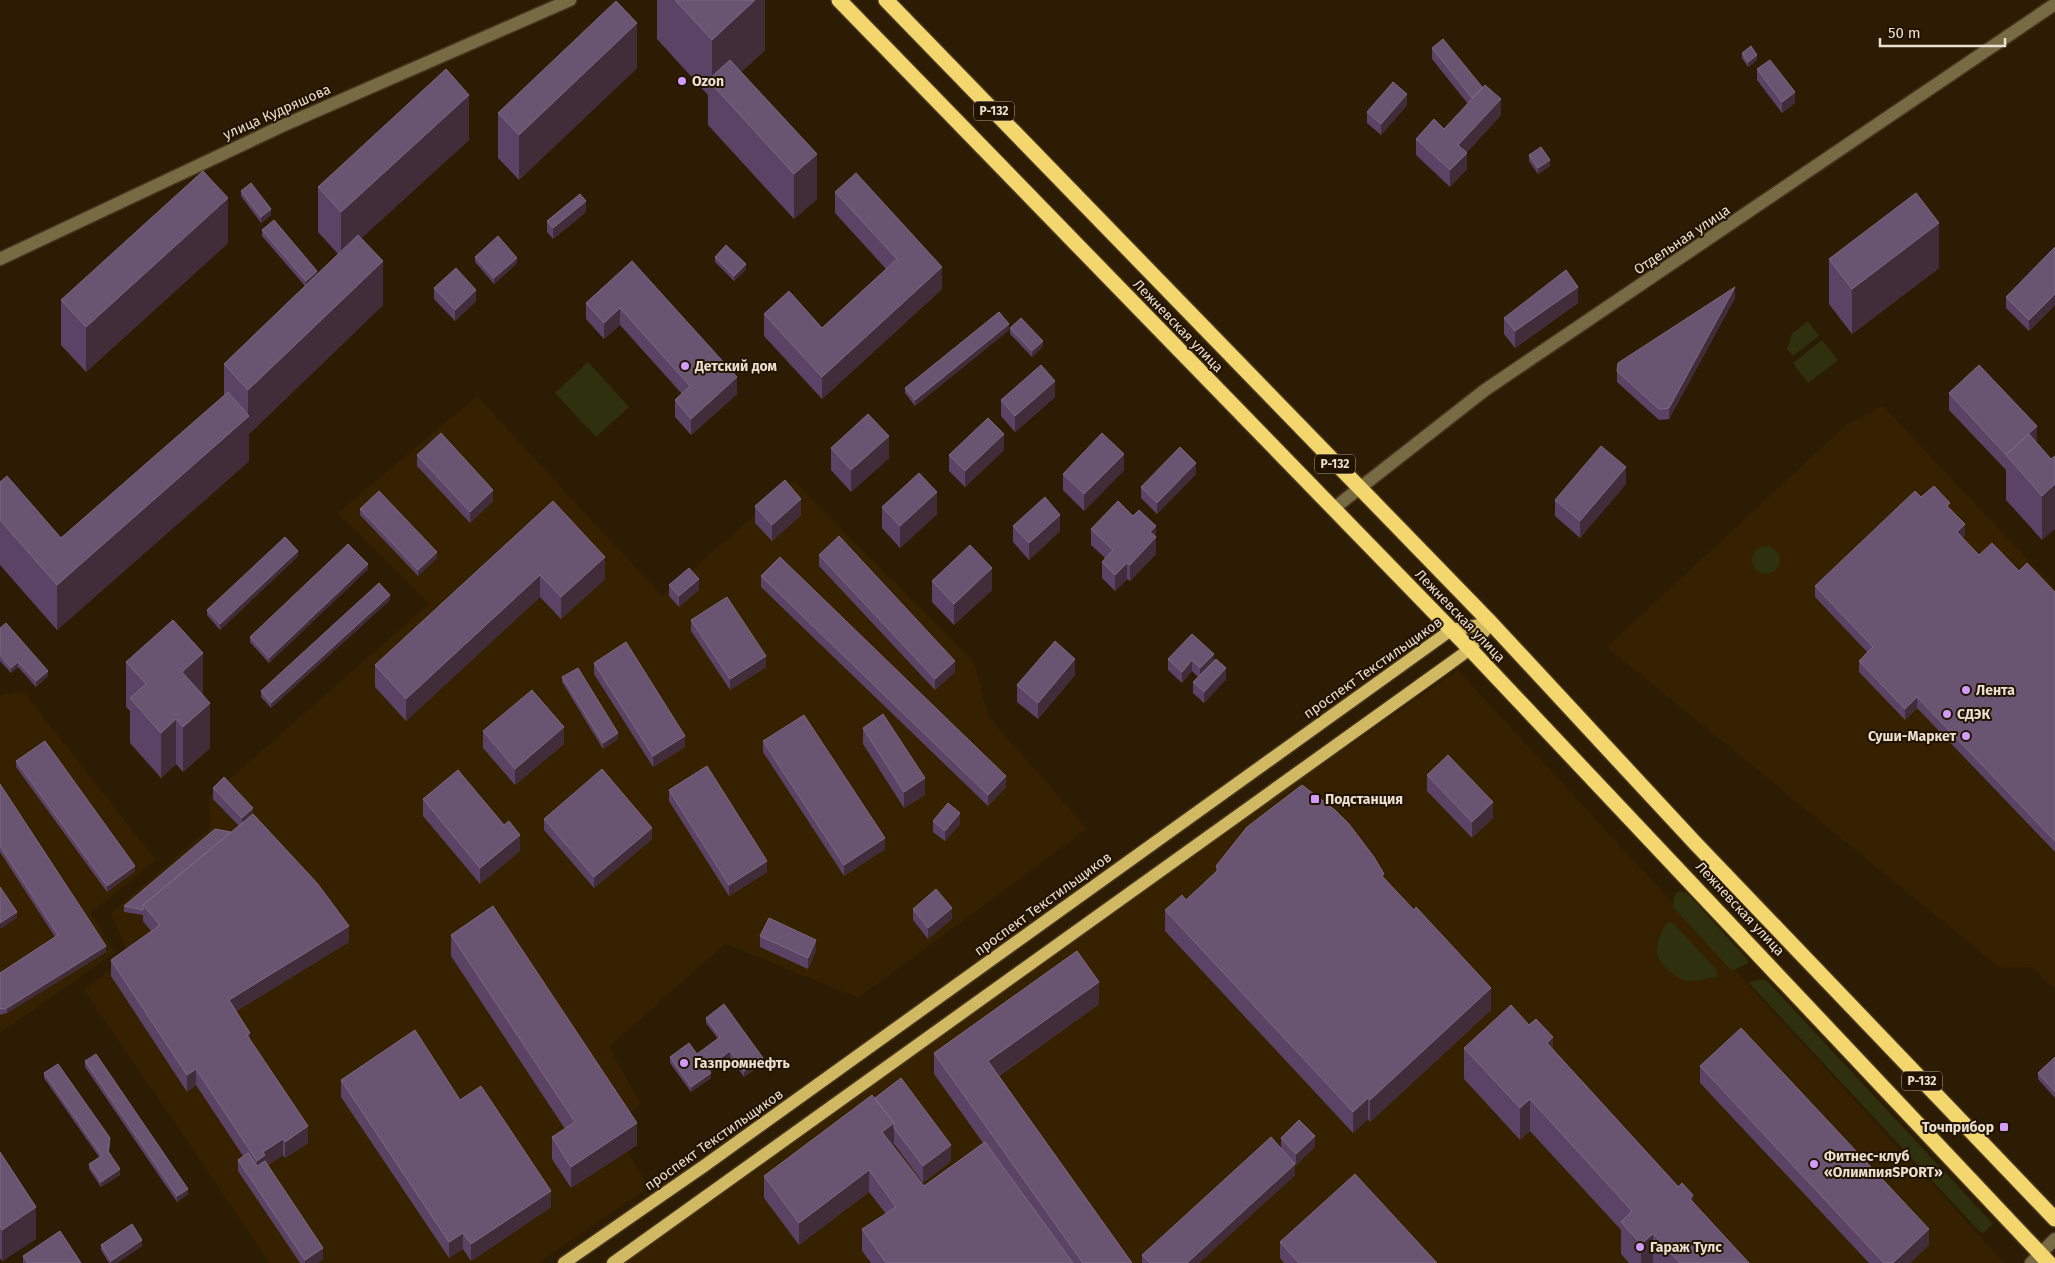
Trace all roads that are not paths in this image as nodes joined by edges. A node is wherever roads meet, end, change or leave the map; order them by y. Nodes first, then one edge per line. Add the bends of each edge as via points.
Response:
1 (570, 0) edge
2 (839, 0) edge
3 (886, 0) edge
4 (2055, 4) edge
5 (0, 259) edge
6 (1358, 488) junction
7 (1333, 509) junction
8 (1491, 623) junction
9 (1451, 630) junction
10 (1470, 649) junction
11 (2055, 1219) edge
12 (2055, 1240) edge
13 (2040, 1260) edge
14 (564, 1263) edge
15 (613, 1263) edge

1 - 5 street, улица Кудряшова via 274,130
2 - 7 highway, Лежневская улица / Р-132
3 - 6 highway, Лежневская улица / Р-132
4 - 6 street, Отдельная улица via 1485,390
6 - 7 street, Отдельная улица
6 - 8 highway, Лежневская улица / Р-132
7 - 9 highway, Лежневская улица / Р-132
8 - 9 main road, проспект Текстильщиков
8 - 10 main road
8 - 11 highway, Лежневская улица / Р-132 via 1696,844
9 - 10 highway, Лежневская улица / Р-132
9 - 14 main road, проспект Текстильщиков
10 - 13 highway, Лежневская улица / Р-132
10 - 15 main road
12 - 13 street

